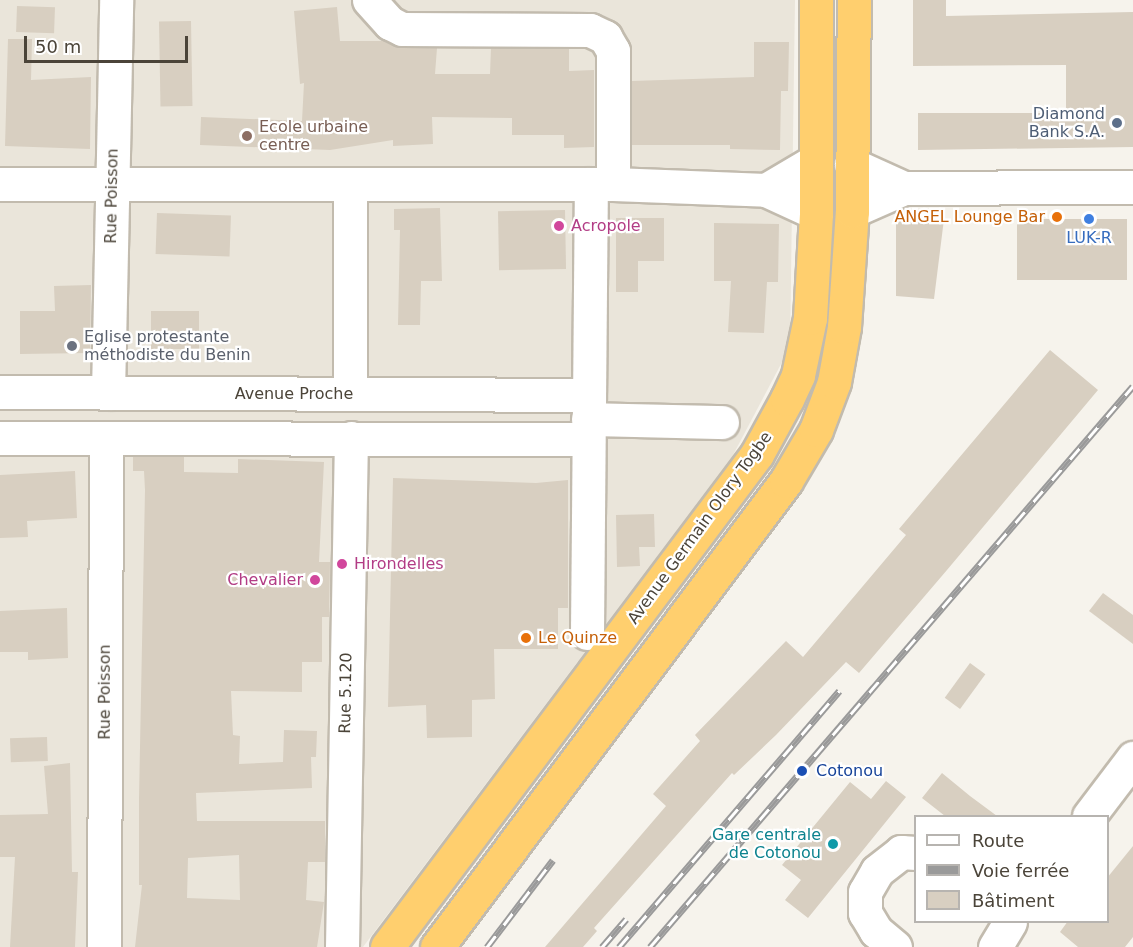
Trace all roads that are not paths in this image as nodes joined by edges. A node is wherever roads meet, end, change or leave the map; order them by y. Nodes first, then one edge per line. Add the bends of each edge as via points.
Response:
1 (116, 0) edge
2 (369, 0) edge
3 (816, 0) edge
4 (854, 0) edge
5 (815, 161) junction
6 (851, 164) junction
7 (0, 184) edge
8 (112, 184) junction
9 (350, 184) junction
10 (602, 184) junction
11 (1133, 187) edge
12 (904, 188) junction
13 (766, 190) junction
14 (852, 211) junction
15 (816, 213) junction
16 (0, 392) edge
17 (108, 393) junction
18 (350, 394) junction
19 (588, 418) junction
20 (722, 422) dead end
21 (0, 438) edge
22 (106, 438) junction
23 (351, 438) junction
24 (587, 633) dead end
25 (1133, 758) edge
26 (1090, 815) edge
27 (914, 853) edge
28 (104, 947) edge
29 (342, 947) edge
30 (387, 947) edge
31 (437, 947) edge
32 (895, 947) edge

1 - 8 street, Rue Poisson
2 - 10 street via 390,23 402,29 590,30 605,37 613,51
3 - 5 highway, Avenue Germain Olory Togbe
4 - 6 highway
5 - 13 street
5 - 15 highway, Avenue Germain Olory Togbe
6 - 12 street
6 - 14 highway
7 - 8 street
8 - 9 street
8 - 17 street, Rue Poisson
9 - 10 street
9 - 18 street
10 - 13 street
10 - 19 street
11 - 12 street
12 - 14 street
13 - 15 street
14 - 31 highway via 840,354 816,430 786,482
15 - 30 highway, Avenue Germain Olory Togbe via 805,346 798,375 773,428
16 - 17 street, Avenue Proche
17 - 18 street, Avenue Proche
18 - 19 street, Avenue Proche
19 - 20 street
19 - 23 street
19 - 24 street
21 - 22 street
22 - 23 street
22 - 28 street, Rue Poisson
23 - 29 street, Rue 5.120
25 - 26 street
27 - 32 street via 901,852 877,871 865,892 864,913 876,931

